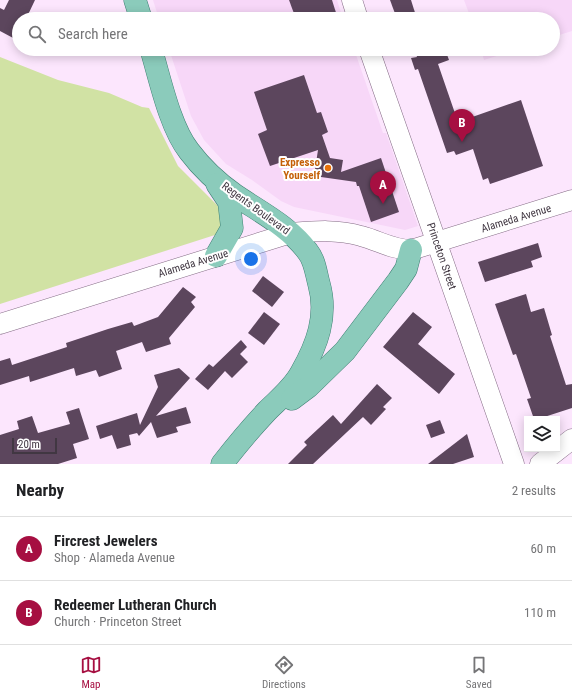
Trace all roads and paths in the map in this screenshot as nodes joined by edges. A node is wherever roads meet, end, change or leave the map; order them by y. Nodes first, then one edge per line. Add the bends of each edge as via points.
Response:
1 (135, 0) edge
2 (352, 0) edge
3 (139, 12) edge
4 (356, 12) edge
5 (153, 56) edge
6 (371, 56) edge
7 (212, 176) junction
8 (572, 200) edge
9 (291, 233) junction
10 (437, 243) junction
11 (411, 250) junction
12 (216, 256) junction
13 (0, 324) edge
14 (245, 435) junction
15 (572, 439) edge
16 (222, 464) edge
17 (514, 464) edge
18 (540, 464) edge

1 - 3 main road
2 - 4 street
5 - 7 main road, Regents Boulevard via 177,130 188,151
6 - 10 street, Princeton Street
7 - 9 main road, Regents Boulevard via 233,194
7 - 12 main road via 229,202 232,228
8 - 10 street, Alameda Avenue
9 - 11 street, Alameda Avenue via 334,230 363,236 389,247
9 - 12 street, Alameda Avenue
9 - 14 main road, Regents Boulevard via 313,261 322,300 320,328 314,348 300,375
10 - 11 street, Alameda Avenue
10 - 17 street, Princeton Street
11 - 14 main road via 406,269 345,351 308,387
12 - 13 street, Alameda Avenue
14 - 16 main road, Regents Boulevard
15 - 18 street

